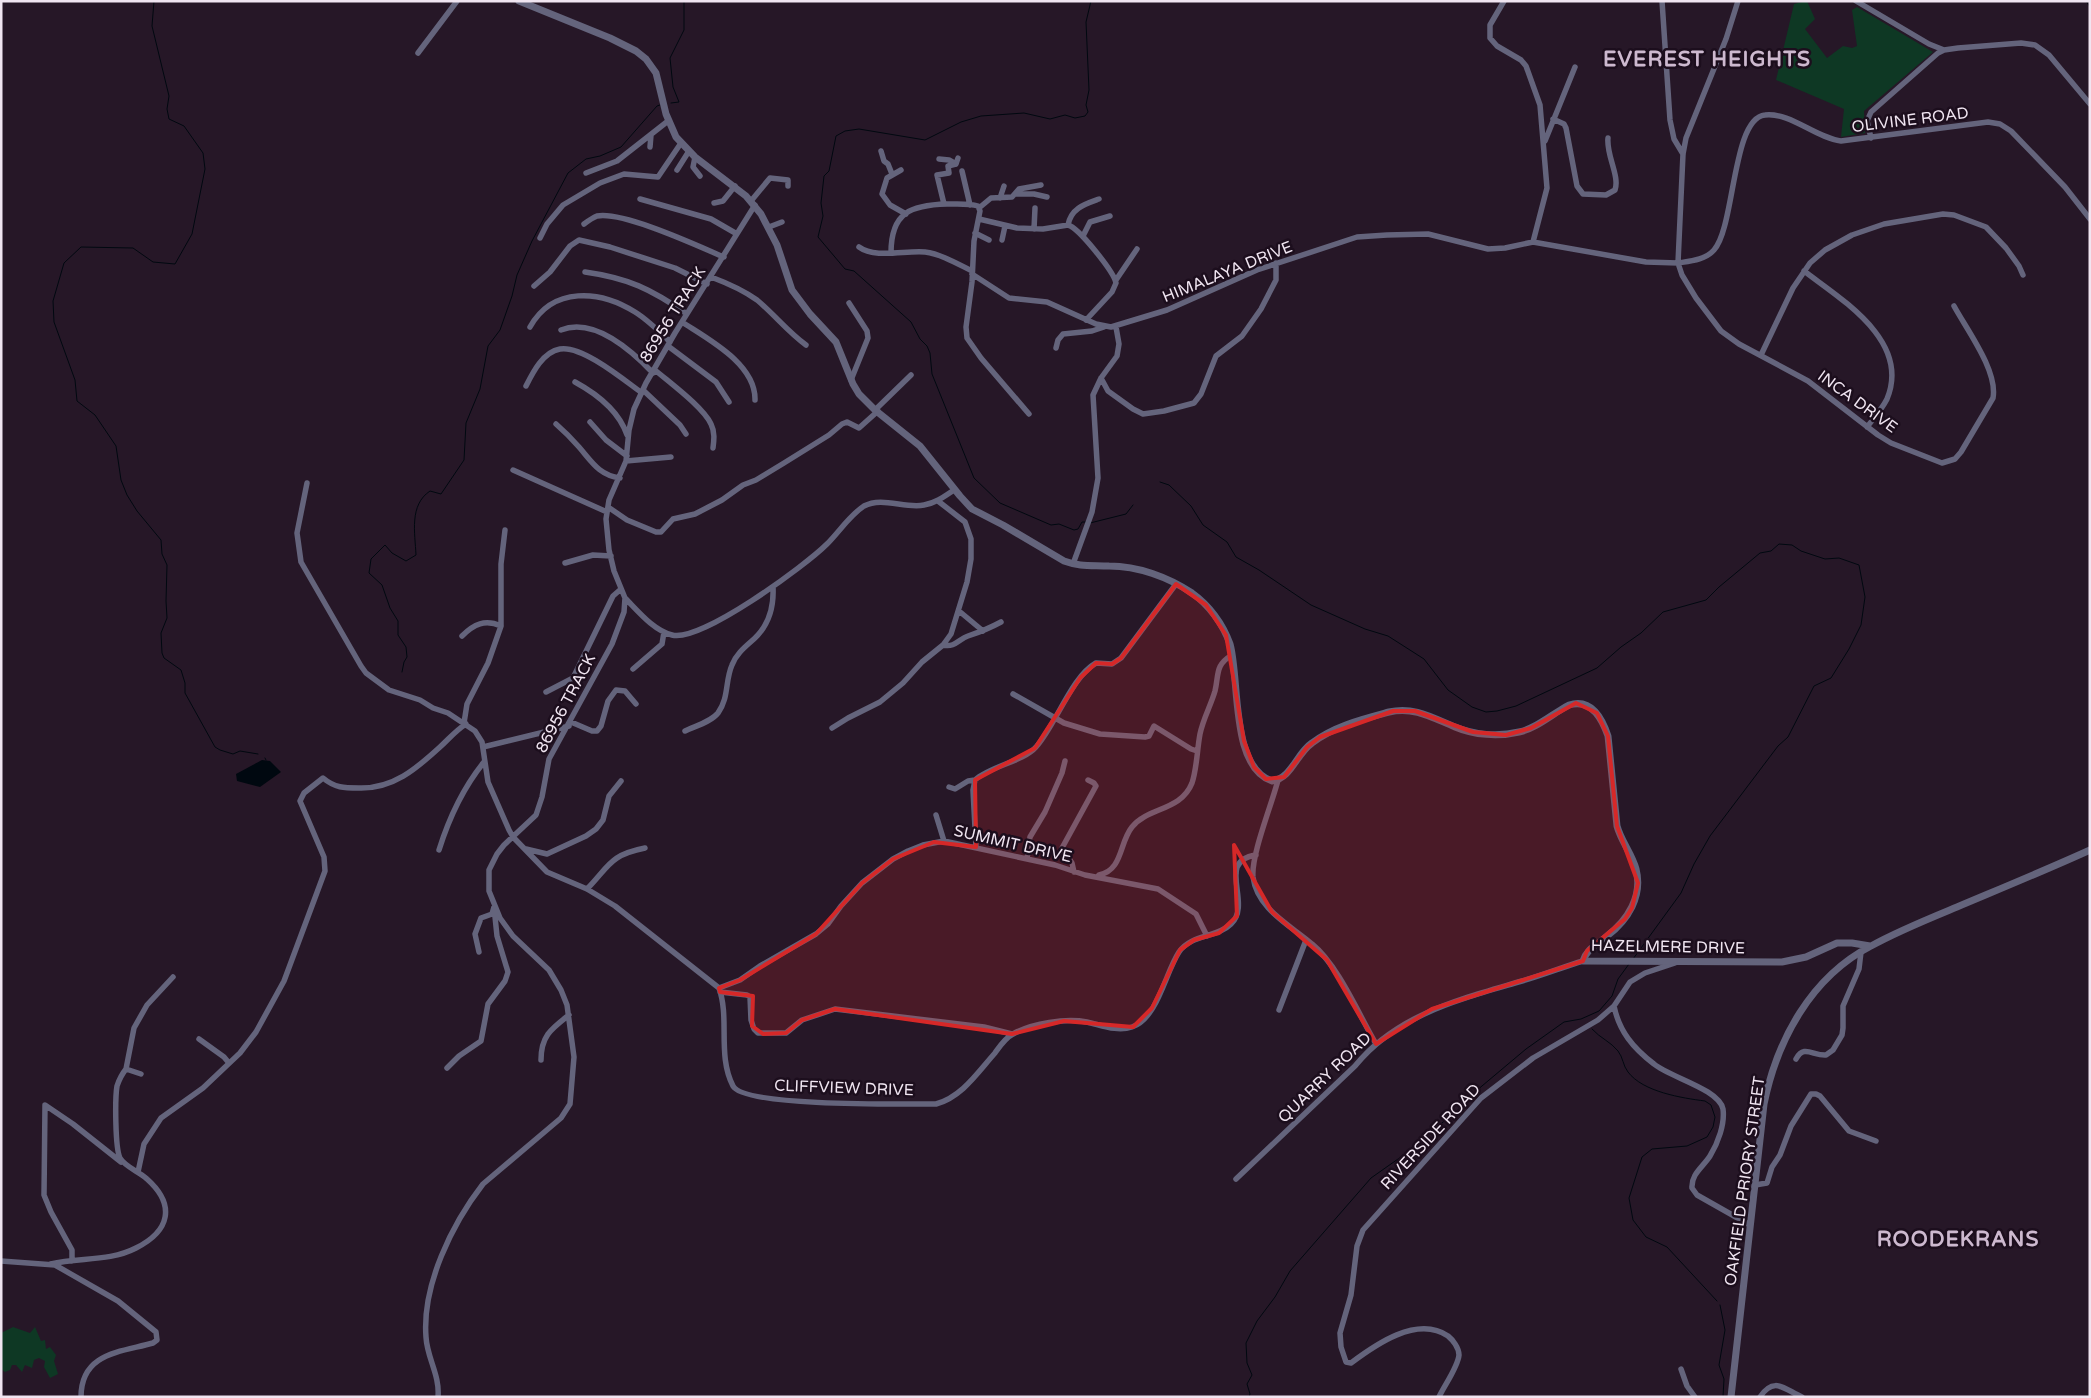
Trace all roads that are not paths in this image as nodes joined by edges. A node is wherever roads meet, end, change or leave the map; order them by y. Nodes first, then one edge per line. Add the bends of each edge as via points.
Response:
1 (456, 1) edge
2 (519, 1) edge
3 (1504, 1) edge
4 (1662, 1) edge
5 (1738, 1) edge
6 (1856, 1) edge
7 (1944, 50) junction
8 (418, 53) dead end
9 (1574, 66) dead end
10 (2090, 104) edge
11 (1553, 119) junction
12 (668, 122) junction
13 (651, 135) junction
14 (1608, 138) dead end
15 (1871, 138) junction
16 (680, 143) junction
17 (1544, 143) junction
18 (650, 147) dead end
19 (881, 151) dead end
20 (692, 154) junction
21 (1683, 154) junction
22 (938, 159) dead end
23 (677, 170) dead end
24 (901, 170) dead end
25 (962, 171) dead end
26 (586, 173) dead end
27 (892, 174) junction
28 (700, 176) dead end
29 (1041, 185) dead end
30 (734, 186) junction
31 (788, 186) dead end
32 (1004, 186) dead end
33 (1014, 195) junction
34 (1047, 197) dead end
35 (1000, 198) junction
36 (1022, 198) dead end
37 (640, 199) dead end
38 (1099, 199) dead end
39 (714, 203) dead end
40 (753, 203) junction
41 (944, 204) junction
42 (970, 205) junction
43 (979, 208) junction
44 (1035, 208) dead end
45 (906, 214) junction
46 (1110, 216) dead end
47 (978, 219) junction
48 (2090, 219) edge
49 (782, 222) dead end
50 (584, 224) dead end
51 (1068, 225) junction
52 (1005, 226) junction
53 (769, 227) junction
54 (1034, 229) junction
55 (975, 233) junction
56 (737, 234) junction
57 (1083, 236) junction
58 (540, 238) dead end
59 (989, 240) dead end
60 (1002, 240) dead end
61 (1533, 242) junction
62 (859, 247) dead end
63 (1137, 249) dead end
64 (891, 253) junction
65 (724, 257) junction
66 (1276, 263) junction
67 (1678, 263) junction
68 (1804, 270) junction
69 (585, 272) dead end
70 (972, 273) junction
71 (2023, 275) dead end
72 (712, 277) junction
73 (1116, 280) junction
74 (707, 284) junction
75 (534, 286) dead end
76 (850, 303) dead end
77 (1954, 306) dead end
78 (687, 314) junction
79 (1086, 320) junction
80 (682, 322) junction
81 (530, 327) dead end
82 (1104, 327) junction
83 (1116, 327) junction
84 (560, 330) dead end
85 (669, 344) junction
86 (806, 345) dead end
87 (1056, 348) dead end
88 (1761, 355) junction
89 (654, 371) junction
90 (911, 374) dead end
91 (1101, 378) junction
92 (851, 380) junction
93 (575, 382) dead end
94 (526, 386) dead end
95 (642, 392) junction
96 (755, 400) dead end
97 (730, 402) dead end
98 (876, 411) junction
99 (1029, 414) dead end
100 (590, 422) dead end
101 (556, 424) dead end
102 (1867, 427) junction
103 (686, 434) dead end
104 (628, 437) junction
105 (713, 448) dead end
106 (671, 457) dead end
107 (627, 458) junction
108 (513, 470) dead end
109 (620, 478) junction
110 (307, 483) dead end
111 (954, 490) junction
112 (938, 501) junction
113 (607, 510) junction
114 (504, 530) dead end
115 (611, 556) junction
116 (565, 563) dead end
117 (1073, 564) junction
118 (1176, 584) junction
119 (773, 588) junction
120 (621, 589) junction
121 (625, 598) junction
122 (959, 611) junction
123 (1002, 622) dead end
124 (501, 626) junction
125 (984, 631) junction
126 (664, 632) junction
127 (462, 636) dead end
128 (943, 645) junction
129 (1232, 655) junction
130 (633, 669) dead end
131 (546, 692) dead end
132 (1013, 694) dead end
133 (636, 704) dead end
134 (1056, 719) junction
135 (465, 724) junction
136 (570, 724) junction
137 (832, 728) dead end
138 (685, 731) dead end
139 (483, 747) junction
140 (1198, 751) junction
141 (1065, 761) dead end
142 (484, 762) junction
143 (975, 780) junction
144 (1088, 780) dead end
145 (1278, 780) junction
146 (621, 781) dead end
147 (949, 787) dead end
148 (936, 815) dead end
149 (513, 837) junction
150 (944, 841) junction
151 (976, 847) junction
152 (645, 848) dead end
153 (524, 849) junction
154 (439, 850) dead end
155 (2090, 850) edge
156 (1256, 855) junction
157 (1027, 859) junction
158 (1074, 872) junction
159 (1097, 876) junction
160 (587, 889) junction
161 (494, 906) junction
162 (1207, 936) junction
163 (1306, 940) junction
164 (1870, 946) junction
165 (479, 952) dead end
166 (1861, 952) junction
167 (1583, 961) junction
168 (1679, 961) junction
169 (173, 976) dead end
170 (720, 990) junction
171 (1614, 1006) junction
172 (1279, 1010) dead end
173 (569, 1015) junction
174 (1012, 1034) junction
175 (199, 1039) dead end
176 (1376, 1044) junction
177 (1796, 1059) dead end
178 (541, 1060) dead end
179 (229, 1063) junction
180 (447, 1068) dead end
181 (126, 1069) junction
182 (141, 1074) dead end
183 (1876, 1141) dead end
184 (130, 1167) junction
185 (138, 1172) junction
186 (1236, 1179) dead end
187 (1755, 1186) junction
188 (1750, 1226) junction
189 (1, 1259) edge
190 (72, 1261) junction
191 (51, 1264) junction
192 (1681, 1369) dead end
193 (81, 1397) edge
194 (438, 1397) edge
195 (1439, 1397) edge
196 (1695, 1397) edge
197 (1731, 1397) edge
198 (1760, 1397) edge
199 (1802, 1397) edge

1 - 8 street
2 - 12 street via 636,51 656,73
3 - 17 street via 1490,25 1490,38 1526,66 1540,105
4 - 21 street via 1670,120 1674,139
5 - 21 street via 1693,118
6 - 7 street
7 - 10 street via 2021,43 2035,45 2049,55
7 - 15 street via 1871,112 1867,121
9 - 11 street
11 - 14 street via 1566,128 1577,186 1583,194 1606,195 1615,190 1617,184
11 - 17 street
12 - 13 street
12 - 16 street
13 - 18 street
13 - 26 street via 618,160
15 - 48 street, OLIVINE ROAD via 1988,122 2000,124 2011,131 2058,180
15 - 67 street, OLIVINE ROAD via 1833,140 1773,115 1754,119 1739,158 1718,246 1708,255
16 - 20 street
16 - 58 street via 658,177 624,174 600,183 563,205
17 - 61 street via 1547,188
19 - 27 street
20 - 23 street
20 - 28 street via 693,167
20 - 30 street
21 - 67 street
22 - 41 street via 957,161 948,166 949,172 937,175
24 - 27 street
25 - 42 street
27 - 45 street via 884,184 883,197
29 - 33 street via 1018,189
30 - 39 street via 723,202
30 - 40 street
31 - 40 street, 86956 TRACK via 788,180 770,178
32 - 35 street
33 - 34 street
33 - 35 street
33 - 36 street
35 - 43 street via 991,198
37 - 56 street via 712,219
38 - 51 street via 1076,209
40 - 53 street
40 - 56 street, 86956 TRACK
41 - 42 street
41 - 45 street via 919,206
42 - 43 street
43 - 47 street
44 - 54 street
45 - 64 street via 895,228
46 - 57 street via 1090,222
47 - 52 street
47 - 55 street
49 - 53 street
50 - 65 street via 596,216 617,217
51 - 54 street
51 - 57 street
52 - 54 street
52 - 60 street
53 - 92 street via 792,290 836,342
55 - 59 street
55 - 70 street
56 - 65 street, 86956 TRACK
57 - 73 street
61 - 66 street, HIMALAYA DRIVE via 1488,249 1428,234 1387,235 1346,240
61 - 67 street, HIMALAYA DRIVE via 1646,262
62 - 64 street, HIMALAYA DRIVE via 870,252
63 - 73 street
64 - 70 street, HIMALAYA DRIVE via 925,252
65 - 72 street, 86956 TRACK
66 - 83 street, HIMALAYA DRIVE via 1167,310
66 - 91 street via 1276,280 1261,310 1242,336 1216,356 1201,394 1194,403 1143,414 1108,391
67 - 88 street, INCA DRIVE via 1686,283 1721,331
68 - 71 street via 1825,250 1852,234 1884,224 1943,214 1990,229 2016,260
68 - 88 street
68 - 102 street via 1860,315 1887,349 1891,366 1889,392
69 - 78 street via 630,281 663,297
70 - 79 street, HIMALAYA DRIVE via 1009,298 1047,302
70 - 99 street via 967,338
72 - 74 street, 86956 TRACK
72 - 86 street via 757,301
73 - 79 street via 1115,289
74 - 75 street via 675,268 579,240
74 - 78 street, 86956 TRACK
76 - 92 street via 868,338
77 - 102 street, INCA DRIVE via 1990,370 1994,389 1993,398 1961,452 1949,462 1935,461 1891,443
78 - 80 street, 86956 TRACK
79 - 82 street, HIMALAYA DRIVE
80 - 85 street, 86956 TRACK
80 - 96 street via 717,344 737,362 754,388
81 - 85 street via 539,314 558,300 580,295 624,306 649,322
82 - 83 street, HIMALAYA DRIVE
82 - 87 street via 1063,334
83 - 91 street via 1118,356
84 - 89 street via 576,327 599,333 635,354
85 - 89 street, 86956 TRACK
85 - 97 street via 716,382
88 - 102 street, INCA DRIVE via 1808,381
89 - 95 street, 86956 TRACK
89 - 105 street via 688,398 708,420 713,431
90 - 98 street
91 - 117 street via 1092,399 1099,470 1097,489
92 - 98 street via 859,394
93 - 104 street via 600,398 623,423
94 - 95 street via 539,364 552,352 565,349 599,363
95 - 103 street
95 - 104 street, 86956 TRACK
98 - 111 street via 920,446
98 - 113 street via 859,428 847,422 842,424 722,500 695,514 673,519 662,532
100 - 107 street
101 - 109 street via 600,472
104 - 107 street, 86956 TRACK
106 - 107 street
107 - 109 street, 86956 TRACK
108 - 113 street
109 - 113 street, 86956 TRACK
110 - 135 street via 297,533 299,556 352,652 366,672 389,690 420,700
111 - 112 street
111 - 117 street via 972,509
112 - 119 street via 918,506 877,502 865,506 823,548
112 - 122 street via 965,522 971,539 971,559
113 - 115 street, 86956 TRACK via 606,538
114 - 124 street
115 - 116 street via 593,555
115 - 120 street, 86956 TRACK
117 - 118 street via 1129,567
118 - 129 street via 1206,605 1218,620
118 - 134 street via 1121,658 1112,664 1096,664 1086,671
119 - 126 street via 690,634 677,636
119 - 138 street via 769,617 762,631 735,658 721,709 713,718
120 - 121 street, 86956 TRACK
120 - 131 street via 613,596 573,678
121 - 126 street
121 - 136 street, 86956 TRACK via 624,612 612,644
122 - 125 street
122 - 128 street via 951,634
123 - 125 street
124 - 127 street via 481,622
124 - 135 street via 488,663 466,704
125 - 128 street via 965,637 956,644
126 - 130 street via 662,644
128 - 137 street via 880,702
129 - 140 street via 1220,664 1215,690 1202,724
129 - 145 street via 1240,725 1249,755 1259,774 1272,781
132 - 134 street
133 - 136 street via 625,691 616,690 608,701 597,731
134 - 140 street via 1110,735 1147,737 1154,726
134 - 143 street via 1031,752
135 - 139 street via 480,736
135 - 179 street via 406,776 394,782 373,788 338,788 323,778 304,793 300,800 324,857 325,871 284,981 256,1032
136 - 139 street
136 - 149 street, 86956 TRACK via 549,759 536,814
139 - 142 street
140 - 159 street via 1192,782 1184,796 1137,822 1114,866
141 - 157 street via 1045,812 1030,838
142 - 149 street via 488,782
142 - 154 street via 455,807
143 - 147 street via 955,789
143 - 151 street
144 - 158 street via 1096,786 1062,848
145 - 156 street
145 - 167 street, HAZELMERE DRIVE via 1306,747 1320,737 1393,711 1415,712 1473,732 1506,734 1531,728 1569,705 1576,703 1590,707 1604,724 1608,736 1617,826 1636,868 1638,883 1632,908 1624,920 1587,951
146 - 153 street via 609,796 603,820 596,829 547,854
148 - 150 street
149 - 153 street
149 - 161 street, 86956 TRACK via 497,854 489,870 489,891
150 - 151 street, SUMMIT DRIVE
150 - 170 street, SUMMIT DRIVE via 923,845 893,860 862,883 816,934
151 - 157 street, SUMMIT DRIVE
152 - 160 street via 626,852 614,859
153 - 160 street via 547,872
155 - 164 street, OAKFIELD PRIORY STREET
156 - 162 street via 1246,857 1237,865 1237,916 1227,928
156 - 163 street via 1253,877 1262,898 1285,925
157 - 158 street, SUMMIT DRIVE
158 - 159 street, SUMMIT DRIVE
159 - 162 street, SUMMIT DRIVE via 1163,891 1196,914
160 - 170 street via 615,906
161 - 165 street via 492,914 481,918 475,934
161 - 173 street, 86956 TRACK via 513,936 554,978
161 - 180 street via 497,936 508,968 507,976 488,1004 481,1041
162 - 174 street via 1180,950 1152,1008 1133,1027 1113,1028 1076,1020
163 - 172 street
163 - 176 street via 1327,960
164 - 166 street, OAKFIELD PRIORY STREET
164 - 168 street, HAZELMERE DRIVE via 1837,943 1806,958 1782,962
166 - 177 street via 1859,969 1843,1006 1844,1028 1836,1046 1826,1055 1804,1051
166 - 187 street, OAKFIELD PRIORY STREET via 1820,987 1794,1021 1783,1042 1764,1104
167 - 168 street, HAZELMERE DRIVE
167 - 176 street, QUARRY ROAD via 1432,1009
168 - 171 street, RIVERSIDE ROAD via 1638,977 1625,988
169 - 181 street via 147,1005 134,1028
170 - 174 street via 750,997 752,1026 763,1034 786,1033 802,1020 835,1009 984,1027
170 - 174 street, CLIFFVIEW DRIVE via 725,1008 725,1049 733,1086 741,1093 779,1101 945,1102 962,1090
171 - 188 street via 1622,1032 1654,1065 1709,1092 1721,1103 1720,1133 1710,1155 1695,1174 1692,1188 1697,1195
171 - 195 street, RIVERSIDE ROAD via 1598,1020 1533,1058 1481,1098 1363,1230 1357,1246 1350,1300 1340,1333 1345,1359 1350,1364 1375,1346 1402,1333 1440,1332 1452,1339 1459,1356
173 - 178 street via 545,1037
173 - 194 street, 86956 TRACK via 574,1058 572,1094 567,1111 483,1184 440,1255 428,1309 426,1335 438,1380
175 - 179 street
176 - 186 street, QUARRY ROAD
179 - 185 street via 196,1094 161,1118 144,1144
181 - 182 street
181 - 184 street via 117,1086 116,1120 119,1156
183 - 187 street via 1849,1131 1820,1096 1811,1094 1791,1126 1767,1183
184 - 185 street
184 - 190 street via 45,1105 44,1195 72,1250
185 - 190 street via 163,1199 166,1215 163,1223 136,1248 96,1260
187 - 188 street, OAKFIELD PRIORY STREET
188 - 197 street, OAKFIELD PRIORY STREET
189 - 191 street
190 - 191 street
191 - 193 street via 124,1305 153,1328 158,1336 153,1344 117,1351 97,1362 85,1375
192 - 196 street
198 - 199 street via 1768,1387 1775,1385

